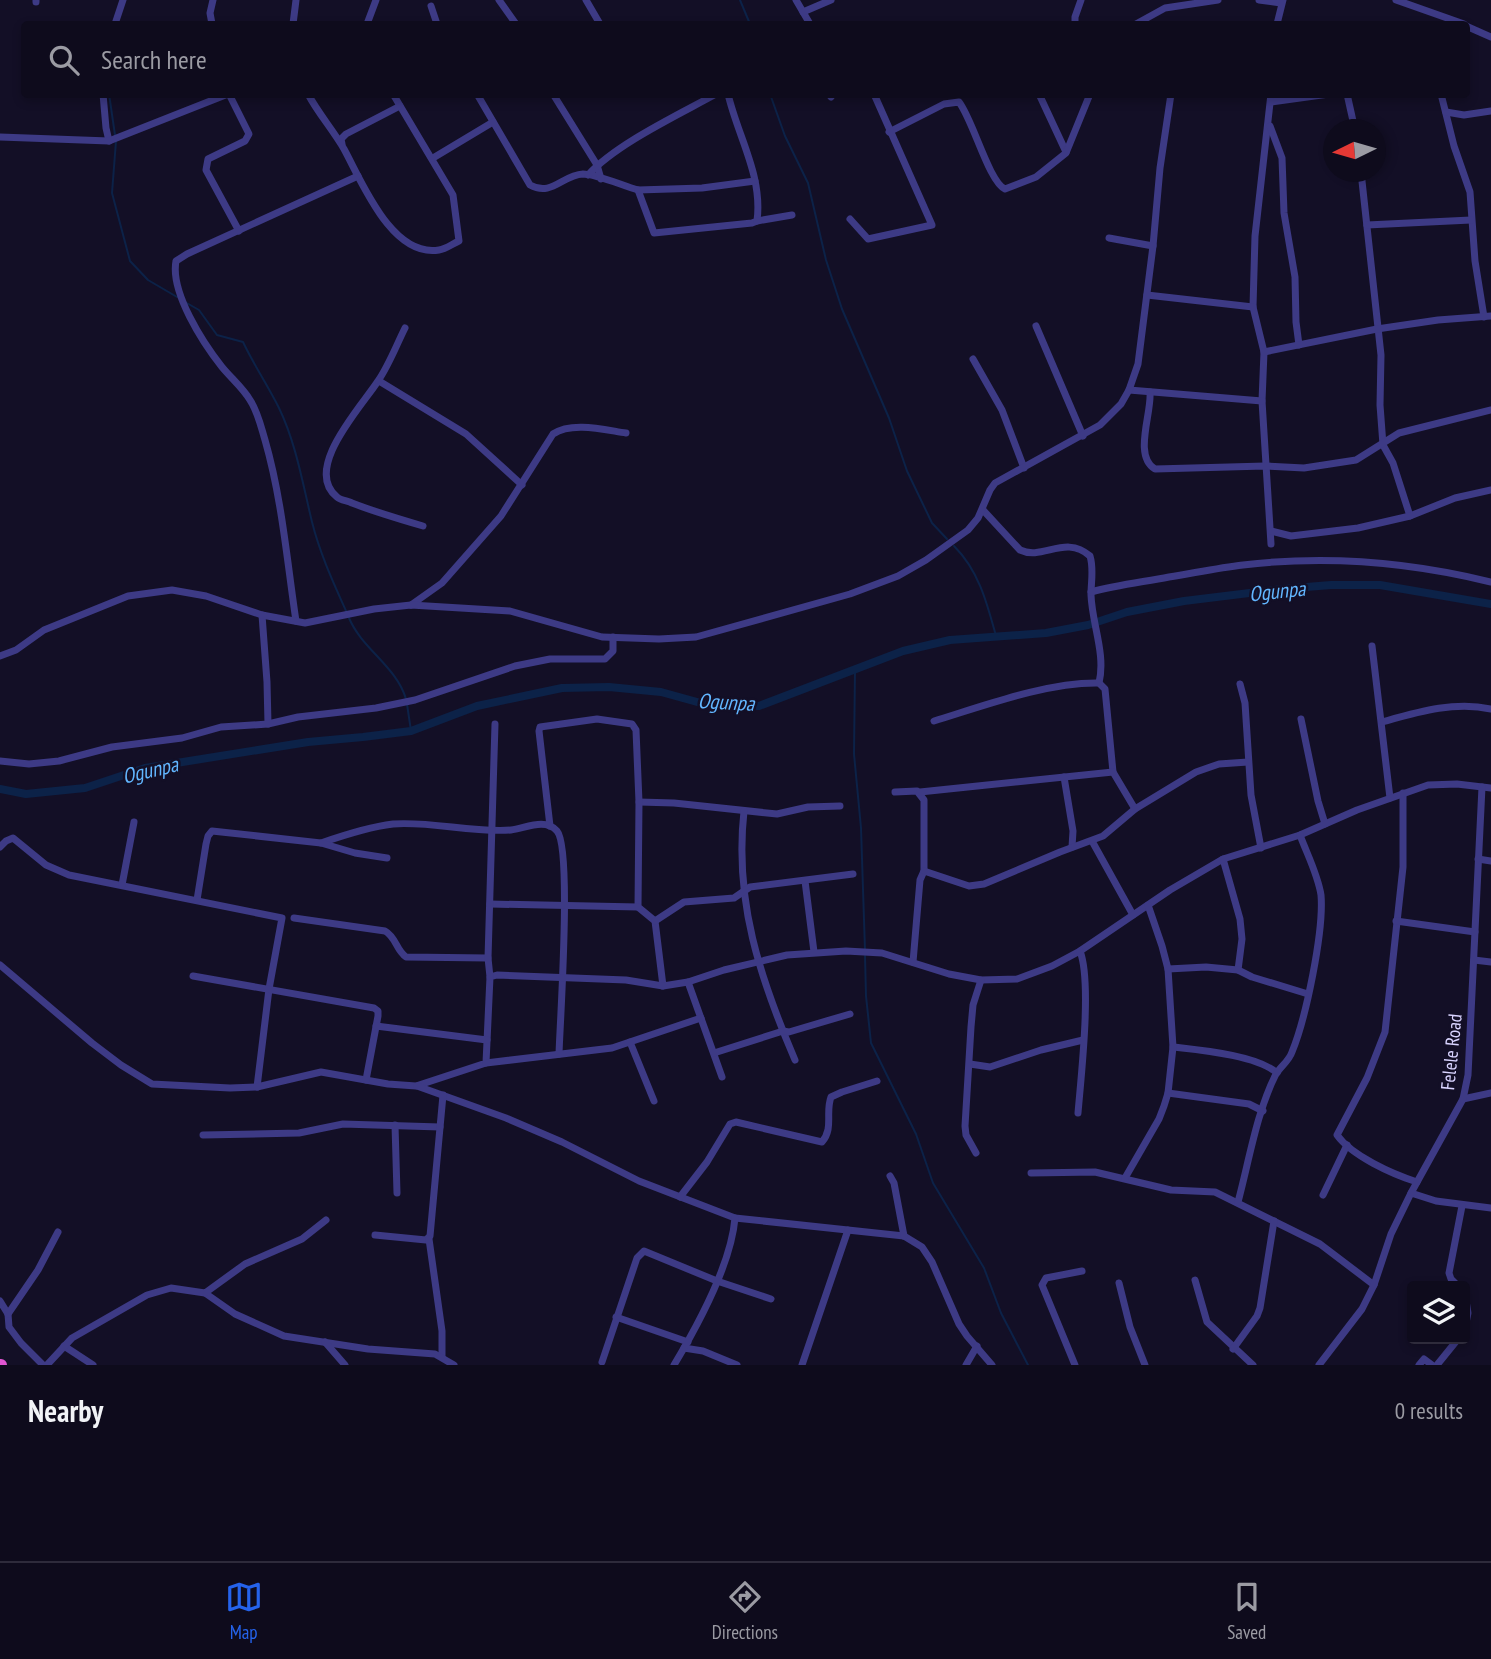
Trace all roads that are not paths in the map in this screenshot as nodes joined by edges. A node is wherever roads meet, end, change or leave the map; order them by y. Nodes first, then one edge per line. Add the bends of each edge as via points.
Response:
1 (123, 0) edge
2 (213, 0) edge
3 (296, 0) edge
4 (376, 0) edge
5 (499, 0) edge
6 (586, 0) edge
7 (796, 0) edge
8 (831, 0) edge
9 (1081, 0) edge
10 (1218, 0) edge
11 (1259, 0) edge
12 (1396, 0) edge
13 (1282, 1) edge
14 (1164, 4) edge
15 (430, 6) dead end
16 (803, 12) junction
17 (1444, 16) junction
18 (116, 21) edge
19 (211, 21) edge
20 (293, 21) edge
21 (368, 21) edge
22 (436, 21) edge
23 (514, 21) edge
24 (598, 21) edge
25 (808, 21) edge
26 (1075, 21) edge
27 (1140, 21) edge
28 (1278, 21) edge
29 (1442, 21) edge
30 (1456, 21) edge
31 (1470, 27) edge
32 (1491, 37) edge
33 (103, 98) edge
34 (219, 98) edge
35 (231, 98) edge
36 (311, 98) edge
37 (395, 98) edge
38 (479, 98) edge
39 (557, 98) edge
40 (709, 98) edge
41 (729, 98) edge
42 (876, 98) edge
43 (1041, 98) edge
44 (1088, 98) edge
45 (1170, 98) edge
46 (1271, 98) edge
47 (1348, 98) edge
48 (1442, 98) edge
49 (400, 106) junction
50 (1491, 111) edge
51 (1446, 112) junction
52 (1269, 119) junction
53 (1353, 119) edge
54 (493, 122) junction
55 (889, 132) junction
56 (0, 138) edge
57 (109, 141) junction
58 (342, 145) junction
59 (1066, 153) junction
60 (433, 158) junction
61 (597, 165) junction
62 (588, 175) junction
63 (358, 176) junction
64 (601, 179) junction
65 (755, 181) junction
66 (1362, 182) edge
67 (638, 190) junction
68 (793, 215) dead end
69 (850, 219) dead end
70 (1471, 220) junction
71 (757, 221) junction
72 (1367, 225) junction
73 (239, 231) junction
74 (1109, 238) dead end
75 (1153, 246) junction
76 (1147, 295) junction
77 (1253, 307) junction
78 (1488, 317) edge
79 (1036, 326) dead end
80 (404, 328) dead end
81 (1377, 329) junction
82 (1300, 345) junction
83 (1264, 352) junction
84 (973, 359) dead end
85 (379, 381) junction
86 (1129, 390) junction
87 (1150, 392) junction
88 (1262, 401) junction
89 (1491, 410) edge
90 (626, 433) dead end
91 (1083, 436) junction
92 (1383, 444) junction
93 (1265, 466) junction
94 (1024, 468) junction
95 (522, 485) junction
96 (1491, 490) edge
97 (983, 510) junction
98 (1410, 516) junction
99 (423, 526) dead end
100 (1271, 531) junction
101 (1271, 544) dead end
102 (1491, 582) edge
103 (1091, 595) junction
104 (411, 605) junction
105 (262, 615) junction
106 (296, 621) junction
107 (613, 637) junction
108 (1372, 646) dead end
109 (0, 656) edge
110 (1099, 683) junction
111 (1240, 684) dead end
112 (1491, 709) edge
113 (1301, 719) dead end
114 (933, 722) dead end
115 (1382, 722) junction
116 (268, 724) junction
117 (495, 724) dead end
118 (0, 761) edge
119 (1248, 762) junction
120 (1113, 772) junction
121 (1064, 777) junction
122 (1482, 787) junction
123 (1491, 788) edge
124 (895, 792) dead end
125 (920, 793) junction
126 (1403, 793) junction
127 (1390, 798) junction
128 (639, 802) junction
129 (840, 806) dead end
130 (1135, 809) junction
131 (744, 811) junction
132 (134, 822) dead end
133 (1325, 824) junction
134 (550, 827) junction
135 (493, 829) junction
136 (1300, 835) junction
137 (1092, 841) junction
138 (321, 843) junction
139 (0, 847) edge
140 (1072, 847) junction
141 (1261, 848) junction
142 (387, 858) dead end
143 (1223, 859) junction
144 (1478, 859) junction
145 (1491, 861) edge
146 (924, 871) junction
147 (853, 874) dead end
148 (805, 881) junction
149 (122, 885) junction
150 (744, 891) junction
151 (197, 900) junction
152 (490, 904) junction
153 (565, 905) junction
154 (1148, 905) junction
155 (638, 907) junction
156 (1133, 915) junction
157 (294, 918) dead end
158 (1396, 920) junction
159 (655, 921) junction
160 (1475, 932) junction
161 (1080, 951) junction
162 (814, 952) junction
163 (488, 958) junction
164 (1474, 960) junction
165 (758, 961) junction
166 (913, 962) junction
167 (1491, 962) edge
168 (0, 965) edge
169 (1168, 970) junction
170 (1237, 970) junction
171 (193, 976) dead end
172 (490, 976) junction
173 (562, 978) junction
174 (981, 980) junction
175 (688, 982) junction
176 (663, 986) junction
177 (269, 989) junction
178 (1308, 994) junction
179 (850, 1014) dead end
180 (701, 1018) junction
181 (376, 1026) junction
182 (783, 1031) junction
183 (487, 1040) junction
184 (1083, 1040) junction
185 (630, 1042) junction
186 (1173, 1047) junction
187 (714, 1053) junction
188 (559, 1054) junction
189 (795, 1059) dead end
190 (485, 1063) junction
191 (970, 1064) junction
192 (1277, 1073) junction
193 (722, 1077) dead end
194 (366, 1080) junction
195 (877, 1081) dead end
196 (416, 1086) junction
197 (257, 1087) junction
198 (1168, 1093) junction
199 (1491, 1093) edge
200 (443, 1095) junction
201 (1463, 1099) junction
202 (654, 1101) dead end
203 (1263, 1111) junction
204 (1078, 1113) dead end
205 (396, 1125) junction
206 (440, 1126) junction
207 (203, 1135) dead end
208 (1347, 1146) junction
209 (976, 1153) dead end
210 (1031, 1173) dead end
211 (890, 1176) dead end
212 (1125, 1178) junction
213 (1417, 1182) junction
214 (397, 1193) dead end
215 (1411, 1193) junction
216 (1323, 1195) dead end
217 (680, 1197) junction
218 (1238, 1202) junction
219 (1462, 1206) junction
220 (1491, 1208) edge
221 (735, 1218) junction
222 (326, 1220) dead end
223 (1274, 1221) junction
224 (848, 1230) junction
225 (58, 1232) dead end
226 (375, 1234) dead end
227 (904, 1236) junction
228 (429, 1239) junction
229 (1082, 1271) dead end
230 (1195, 1280) dead end
231 (717, 1281) junction
232 (1453, 1281) edge
233 (1119, 1283) dead end
234 (1374, 1284) junction
235 (205, 1293) junction
236 (771, 1299) dead end
237 (0, 1301) edge
238 (8, 1314) junction
239 (616, 1317) junction
240 (325, 1342) junction
241 (1454, 1344) edge
242 (686, 1345) junction
243 (64, 1346) junction
244 (976, 1346) junction
245 (1233, 1349) junction
246 (442, 1357) junction
247 (603, 1362) dead end
248 (45, 1365) edge
249 (93, 1365) edge
250 (345, 1365) edge
251 (454, 1365) edge
252 (674, 1365) edge
253 (737, 1365) edge
254 (802, 1365) edge
255 (966, 1365) edge
256 (992, 1365) edge
257 (1075, 1365) edge
258 (1145, 1365) edge
259 (1253, 1365) edge
260 (1319, 1365) edge
261 (1419, 1365) edge
262 (1435, 1365) edge

1 - 18 street
2 - 19 street
3 - 20 street
4 - 21 street
5 - 23 street
6 - 24 street
7 - 16 street
8 - 16 street
9 - 26 street
10 - 14 street
11 - 13 street
12 - 17 street
13 - 28 street
14 - 27 street
15 - 22 street
16 - 25 street
17 - 29 street
17 - 30 street
31 - 32 street
33 - 57 street
34 - 57 street
35 - 73 street via 248,134 245,141 208,159 206,170
36 - 58 street
37 - 49 street
38 - 54 street
39 - 61 street
40 - 61 street
41 - 65 street
42 - 55 street
43 - 59 street
44 - 59 street
45 - 75 street
46 - 52 street
47 - 53 street
48 - 51 street
49 - 58 street via 346,134
49 - 60 street
50 - 51 street via 1464,116
51 - 70 street via 1470,192
52 - 77 street via 1255,236
52 - 82 street via 1282,158
54 - 60 street
54 - 62 street via 530,185 553,188 568,178
55 - 59 street via 944,104 959,102 996,181 1005,189 1036,177
55 - 69 street via 932,225 868,239
56 - 57 street
58 - 63 street
60 - 63 street via 453,195 457,215 459,241 442,250 427,250 397,237
61 - 62 street
61 - 64 street
62 - 64 street
63 - 73 street
64 - 67 street
65 - 67 street
65 - 71 street
66 - 72 street
67 - 71 street via 654,233
68 - 71 street
70 - 72 street
70 - 78 street
72 - 81 street
73 - 106 street via 187,254 176,261 174,272 204,341 257,414 276,489
74 - 75 street
75 - 76 street
76 - 77 street
76 - 86 street via 1138,364
77 - 83 street
78 - 81 street
79 - 91 street
80 - 85 street
81 - 82 street
81 - 92 street
82 - 83 street
83 - 88 street
84 - 94 street via 1002,410
85 - 95 street via 466,433
85 - 99 street via 331,451 326,480 337,497
86 - 87 street
86 - 91 street via 1111,416
87 - 88 street
87 - 93 street via 1145,458 1155,469
88 - 93 street
89 - 92 street via 1399,433
90 - 95 street via 593,428 557,430
91 - 94 street
92 - 93 street via 1356,460 1304,468
92 - 98 street
93 - 100 street
94 - 97 street via 995,483
95 - 104 street via 442,583
96 - 98 street
97 - 103 street via 1027,553 1064,546 1086,552 1093,565
97 - 107 street via 968,530 926,560 875,586 696,637
98 - 100 street via 1316,535
100 - 101 street
102 - 103 street via 1406,565 1313,561 1243,565 1116,585
103 - 110 street via 1102,669
104 - 106 street
104 - 107 street via 510,611
105 - 106 street
105 - 109 street via 206,596 154,591 128,596 44,630
105 - 116 street
107 - 116 street via 614,650 605,660 550,659 515,666 415,701
108 - 115 street
110 - 114 street via 1066,685
110 - 120 street via 1105,690
111 - 119 street
112 - 115 street via 1454,705
113 - 133 street
115 - 127 street
116 - 118 street via 222,727 40,764
117 - 135 street
119 - 130 street via 1219,764 1196,772
119 - 141 street
120 - 121 street
120 - 130 street
121 - 125 street
121 - 140 street
122 - 123 street
122 - 126 street via 1428,785
122 - 144 street, Felele Road
124 - 125 street
125 - 146 street via 924,800
126 - 127 street
126 - 158 street via 1404,867
127 - 133 street
128 - 131 street
128 - 134 street via 632,723 597,719 544,726 539,731
128 - 155 street
129 - 131 street via 777,814
130 - 137 street
131 - 150 street
132 - 149 street
133 - 136 street
134 - 135 street
134 - 153 street via 558,832 562,845
135 - 138 street via 391,825
135 - 152 street
136 - 141 street
136 - 178 street via 1321,898
137 - 140 street
137 - 156 street
138 - 142 street
138 - 151 street via 212,831
139 - 149 street via 13,838 56,870
140 - 146 street via 977,886
141 - 143 street
143 - 154 street
143 - 170 street via 1240,919
144 - 145 street
144 - 160 street, Felele Road
146 - 166 street
147 - 148 street
148 - 150 street
148 - 162 street
149 - 151 street
150 - 159 street via 734,898 684,902
150 - 165 street
151 - 177 street via 282,918
152 - 153 street
152 - 163 street
153 - 155 street
153 - 173 street
154 - 156 street
154 - 169 street
155 - 159 street
156 - 161 street
157 - 163 street via 385,931 406,957
158 - 160 street
158 - 208 street via 1385,1032 1367,1078 1339,1128 1337,1135
159 - 176 street
160 - 164 street, Felele Road
161 - 174 street via 1017,979
161 - 184 street
162 - 165 street
162 - 166 street via 871,952
163 - 172 street
164 - 167 street
164 - 201 street, Felele Road
165 - 175 street
165 - 182 street
166 - 174 street
168 - 197 street via 92,1043 152,1084
169 - 170 street
169 - 186 street
170 - 178 street
171 - 177 street
172 - 173 street
172 - 183 street
173 - 176 street
173 - 188 street
174 - 191 street via 973,1004
175 - 176 street
175 - 180 street
177 - 181 street via 374,1008 378,1011
177 - 197 street
178 - 192 street via 1292,1054
179 - 182 street
180 - 185 street
180 - 187 street
181 - 183 street
181 - 194 street
182 - 187 street
182 - 189 street
183 - 190 street
184 - 191 street via 990,1067
184 - 204 street
185 - 188 street
185 - 202 street
186 - 192 street via 1222,1053
186 - 198 street
187 - 193 street
188 - 190 street
190 - 196 street
191 - 209 street via 965,1126
192 - 203 street
194 - 196 street
194 - 197 street via 313,1073
195 - 217 street via 831,1097 829,1129 822,1142 730,1124
196 - 200 street
198 - 203 street via 1249,1104
198 - 212 street via 1159,1119
199 - 201 street
200 - 206 street
200 - 217 street via 562,1142
201 - 213 street, Felele Road
203 - 218 street
205 - 206 street
205 - 207 street via 343,1124 299,1133
205 - 214 street
206 - 228 street
208 - 213 street via 1380,1167
208 - 216 street
210 - 212 street via 1095,1172
211 - 227 street
212 - 218 street via 1171,1190 1215,1192
213 - 215 street, Felele Road
215 - 219 street
215 - 234 street, Felele Road
217 - 221 street
218 - 223 street
219 - 220 street
219 - 232 street via 1449,1273
221 - 224 street
221 - 231 street via 731,1245
222 - 235 street via 302,1239 245,1265
223 - 234 street via 1320,1244
223 - 245 street via 1260,1308
224 - 227 street
224 - 254 street
225 - 238 street
226 - 228 street
227 - 244 street via 922,1247 959,1324
228 - 246 street
229 - 257 street via 1046,1279 1042,1285
230 - 245 street via 1207,1322
231 - 236 street
231 - 239 street via 644,1251 637,1258
231 - 242 street
233 - 258 street
234 - 260 street, Felele Road via 1355,1320
235 - 240 street via 272,1332
235 - 243 street via 171,1288 147,1295
237 - 238 street
238 - 248 street via 9,1327
239 - 242 street
239 - 247 street
240 - 246 street
240 - 250 street
241 - 262 street
242 - 252 street
242 - 253 street
243 - 248 street
243 - 249 street
244 - 255 street
244 - 256 street
245 - 259 street
246 - 251 street
261 - 262 street via 1424,1359

